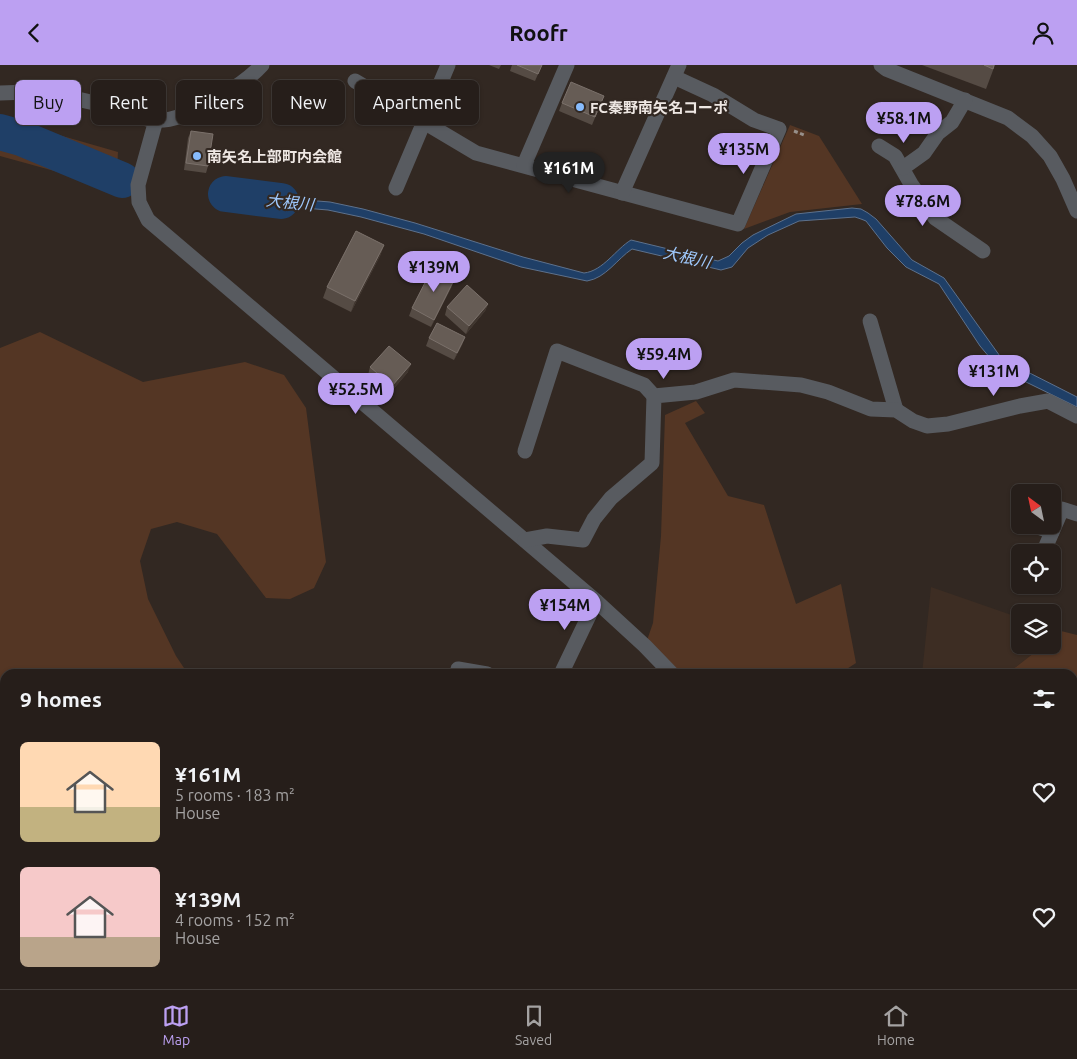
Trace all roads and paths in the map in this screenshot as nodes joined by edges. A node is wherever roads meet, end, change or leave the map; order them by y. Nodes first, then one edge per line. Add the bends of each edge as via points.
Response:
1 (262, 65) edge
2 (448, 65) edge
3 (567, 65) edge
4 (880, 65) edge
5 (677, 71) edge
6 (442, 80) edge
7 (0, 93) edge
8 (965, 100) junction
9 (91, 103) edge
10 (166, 119) edge
11 (155, 125) edge
12 (422, 125) edge
13 (427, 125) edge
14 (879, 146) dead end
15 (524, 165) junction
16 (903, 168) junction
17 (396, 188) dead end
18 (622, 193) junction
19 (1077, 211) edge
20 (983, 251) dead end
21 (870, 321) dead end
22 (654, 396) junction
23 (896, 410) junction
24 (1077, 416) edge
25 (525, 451) dead end
26 (1061, 511) edge
27 (1077, 515) edge
28 (525, 540) junction
29 (596, 601) junction
30 (564, 669) edge
31 (667, 669) edge

1 - 10 street via 204,106
2 - 6 street
3 - 15 street
4 - 8 street
5 - 18 street
5 - 18 street via 754,120 779,129 738,225
7 - 9 street via 46,94
8 - 16 street via 952,122 938,133 924,153
8 - 19 street via 1008,118 1032,136 1050,156
11 - 28 street via 138,185 139,202 148,220
12 - 17 street
13 - 15 street via 476,153
14 - 16 street via 895,156
15 - 18 street
16 - 20 street via 935,218
21 - 23 street
22 - 23 street via 696,393 734,380 801,385 871,409
22 - 25 street via 644,385 557,351
22 - 28 street via 652,463 611,497 583,540 547,536
23 - 24 street via 927,426 1048,401
26 - 27 street
28 - 29 street
29 - 30 street
29 - 31 street

